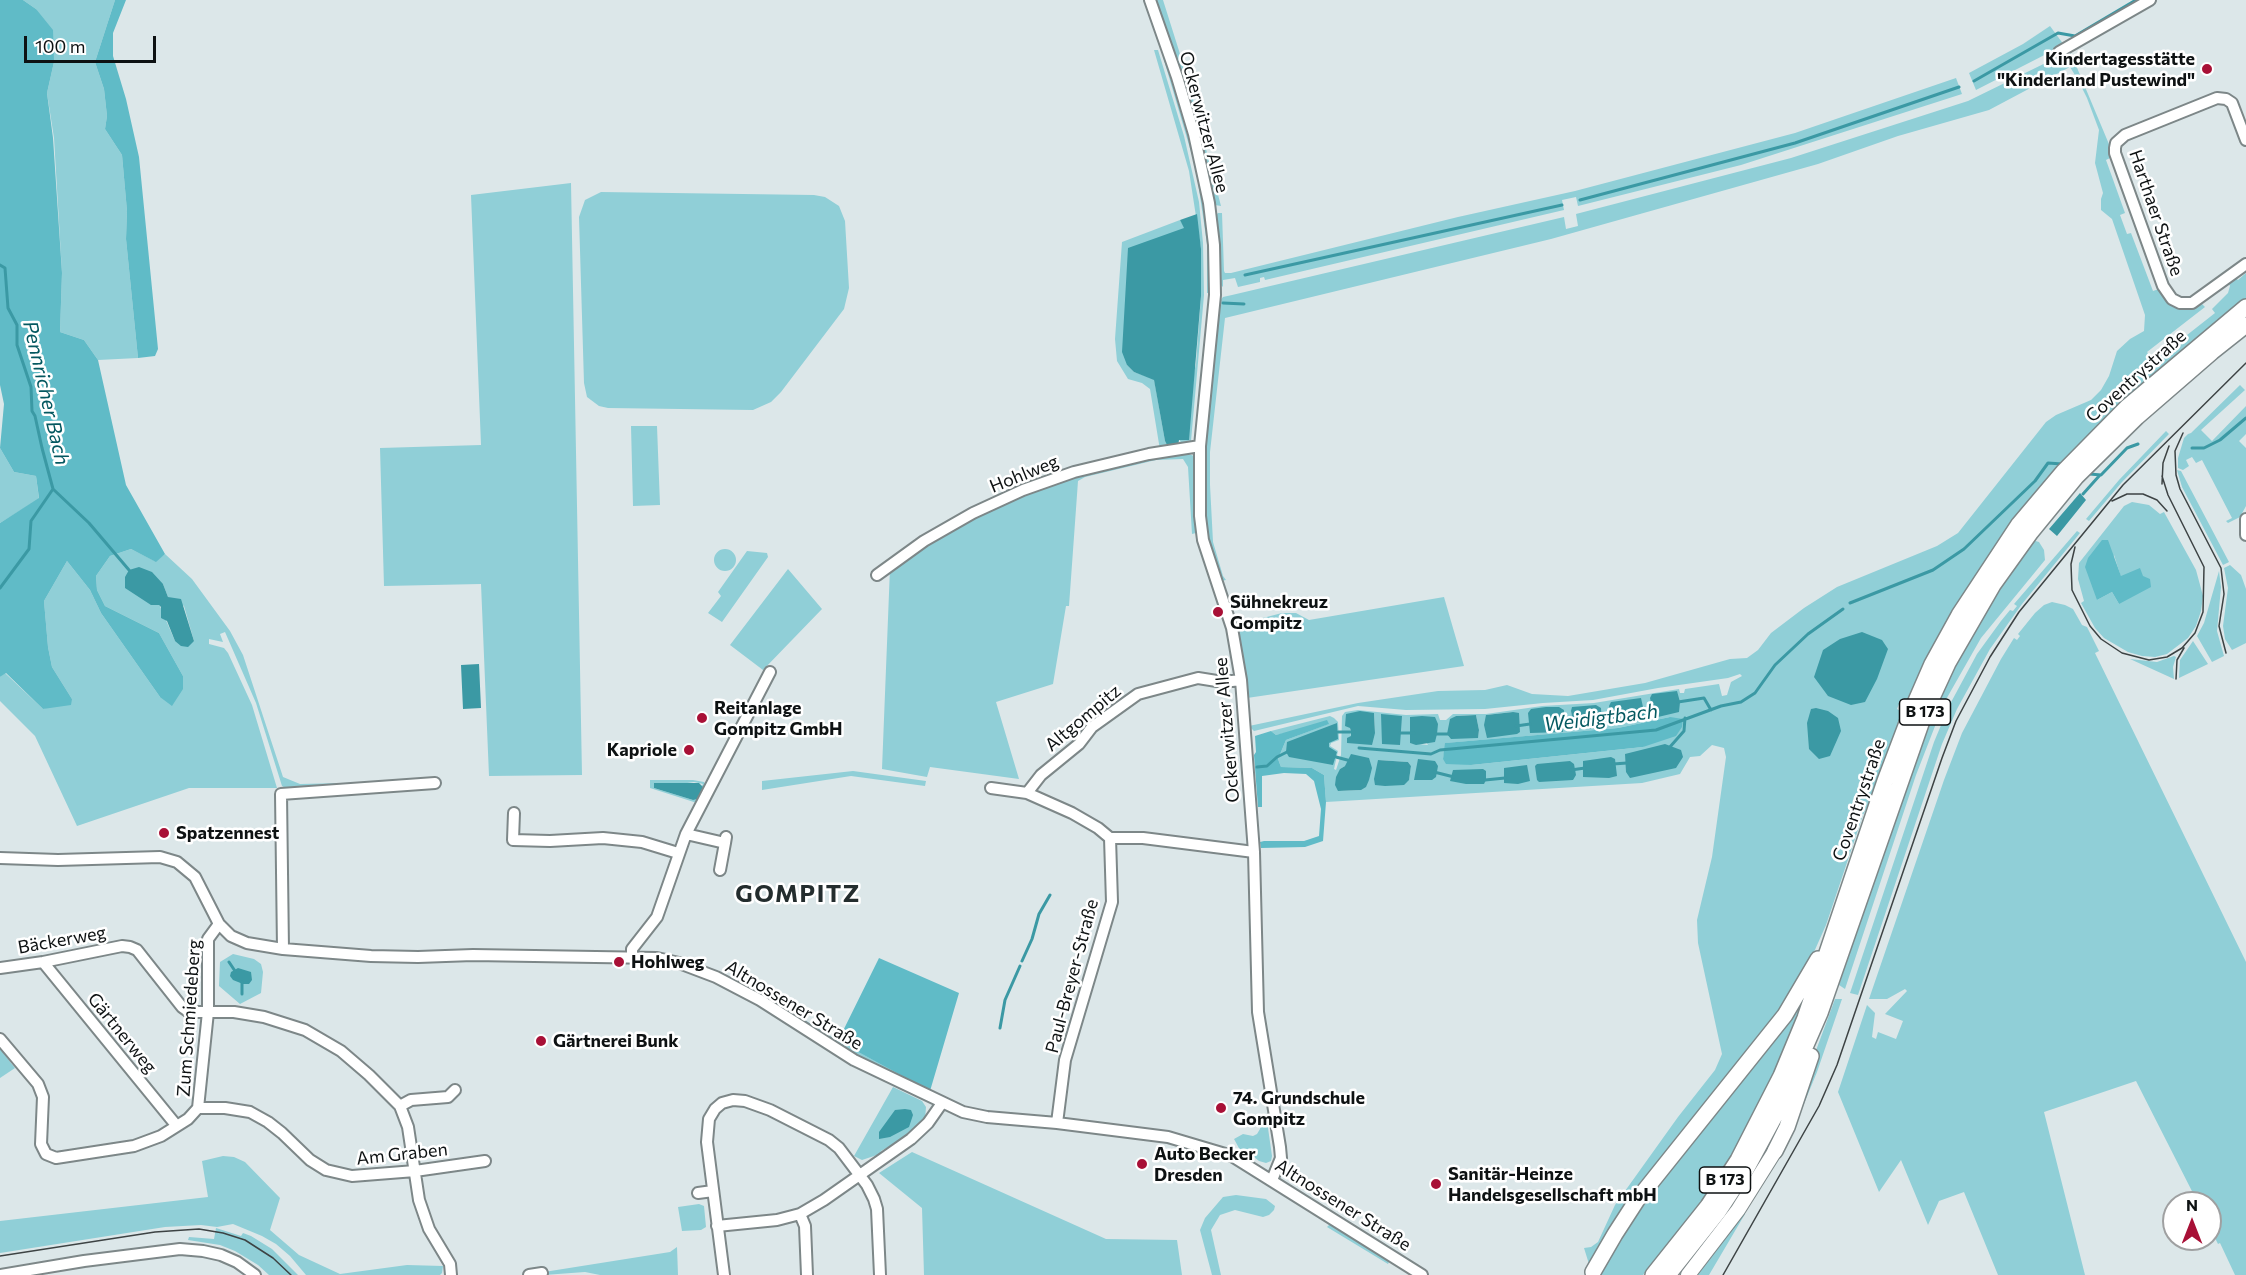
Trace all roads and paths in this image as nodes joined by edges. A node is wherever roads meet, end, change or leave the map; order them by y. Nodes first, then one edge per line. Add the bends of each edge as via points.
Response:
1 (1150, 0) edge
2 (2150, 0) edge
3 (2059, 51) dead end
4 (2246, 140) edge
5 (2246, 264) edge
6 (2246, 307) edge
7 (2246, 325) edge
8 (1200, 446) junction
9 (2246, 519) edge
10 (2246, 534) edge
11 (877, 574) dead end
12 (770, 672) dead end
13 (1241, 680) junction
14 (435, 783) dead end
15 (991, 788) dead end
16 (1027, 793) junction
17 (514, 813) dead end
18 (686, 834) junction
19 (1110, 838) junction
20 (1254, 852) junction
21 (678, 853) junction
22 (0, 858) edge
23 (720, 870) dead end
24 (219, 924) junction
25 (1836, 927) junction
26 (284, 949) junction
27 (632, 958) junction
28 (43, 962) junction
29 (0, 968) edge
30 (208, 1012) junction
31 (1820, 1013) junction
32 (0, 1039) edge
33 (455, 1090) dead end
34 (942, 1103) junction
35 (400, 1106) junction
36 (198, 1108) junction
37 (1057, 1123) junction
38 (176, 1125) junction
39 (1775, 1151) joint
40 (485, 1161) dead end
41 (415, 1171) junction
42 (859, 1175) junction
43 (1272, 1180) junction
44 (713, 1191) junction
45 (698, 1193) dead end
46 (800, 1214) junction
47 (717, 1226) junction
48 (542, 1273) dead end
49 (1593, 1274) edge
50 (0, 1275) edge
51 (255, 1275) edge
52 (451, 1275) edge
53 (529, 1275) edge
54 (724, 1275) edge
55 (807, 1275) edge
56 (880, 1275) edge
57 (1422, 1275) edge
58 (1653, 1275) edge
59 (1668, 1275) edge
60 (1688, 1275) edge

1 - 8 street, Ockerwitzer Allee via 1194,134 1214,245 1215,295
2 - 3 street
4 - 5 street, Harthaer Straße via 2232,103 2217,98 2125,135 2116,143 2115,153 2163,286 2172,299 2192,303
6 - 25 highway, Coventrystraße / B 173 via 2111,422 2019,524 1982,578 1932,664 1912,710
7 - 31 highway, Coventrystraße / B 173 via 2137,417 2076,477 1993,585 1948,663 1924,715
8 - 11 street, Hohlweg via 1084,469 1023,490 924,541
8 - 13 street, Ockerwitzer Allee via 1203,540 1232,628
9 - 10 street
12 - 18 street
13 - 16 street, Altgompitz via 1198,678 1138,694 1092,727
13 - 20 street, Ockerwitzer Allee
14 - 26 street via 281,794
15 - 16 street
16 - 19 street via 1072,813
17 - 21 street via 513,840 603,838 642,842
18 - 21 street
18 - 23 street via 726,840
19 - 20 street via 1143,838
19 - 37 street, Paul-Breyer-Straße via 1112,902 1065,1060
20 - 43 street, Ockerwitzer Allee via 1258,1012 1281,1158
21 - 27 street via 657,917 632,949
22 - 24 street, Altnossener Straße via 160,857 177,862 195,877
24 - 26 street, Altnossener Straße via 231,936 247,943
24 - 30 street, Zum Schmiedeberg via 208,939
25 - 49 highway via 1785,1014 1636,1200
25 - 58 highway, Coventrystraße / B 173 via 1781,1076 1738,1160 1708,1206
26 - 27 street, Altnossener Straße via 418,957
27 - 34 street, Altnossener Straße via 657,958 716,977 760,1000 837,1050
28 - 29 street, Bäckerweg
28 - 30 street, Bäckerweg via 130,946 182,1007 189,1012
28 - 38 street, Gärtnerweg
30 - 35 street via 264,1017 305,1030 341,1051
30 - 36 street, Zum Schmiedeberg
31 - 39 highway via 1807,1069
31 - 59 highway, Coventrystraße / B 173 via 1775,1116 1718,1212
32 - 38 street, Zum Schmiedeberg via 38,1084 43,1097 40,1144 46,1154 56,1158 134,1146 161,1136
33 - 35 street via 448,1096 411,1100
34 - 37 street, Altnossener Straße via 987,1117
34 - 42 street via 911,1139
35 - 41 street via 408,1127
36 - 38 street, Zum Schmiedeberg
36 - 41 street, Am Graben via 249,1112 282,1132 326,1170 361,1177
37 - 43 street, Altnossener Straße via 1168,1137 1202,1146 1232,1156
39 - 60 main road
40 - 41 street, Am Graben
41 - 52 street via 429,1229 450,1264
42 - 44 street via 829,1140 771,1110 733,1100 722,1103 709,1119 707,1142
42 - 46 street
42 - 56 street via 877,1209
43 - 57 street, Altnossener Straße
44 - 45 street
44 - 47 street
46 - 47 street
46 - 55 street via 805,1226
47 - 54 street
48 - 53 street
50 - 51 street via 180,1249 221,1255

